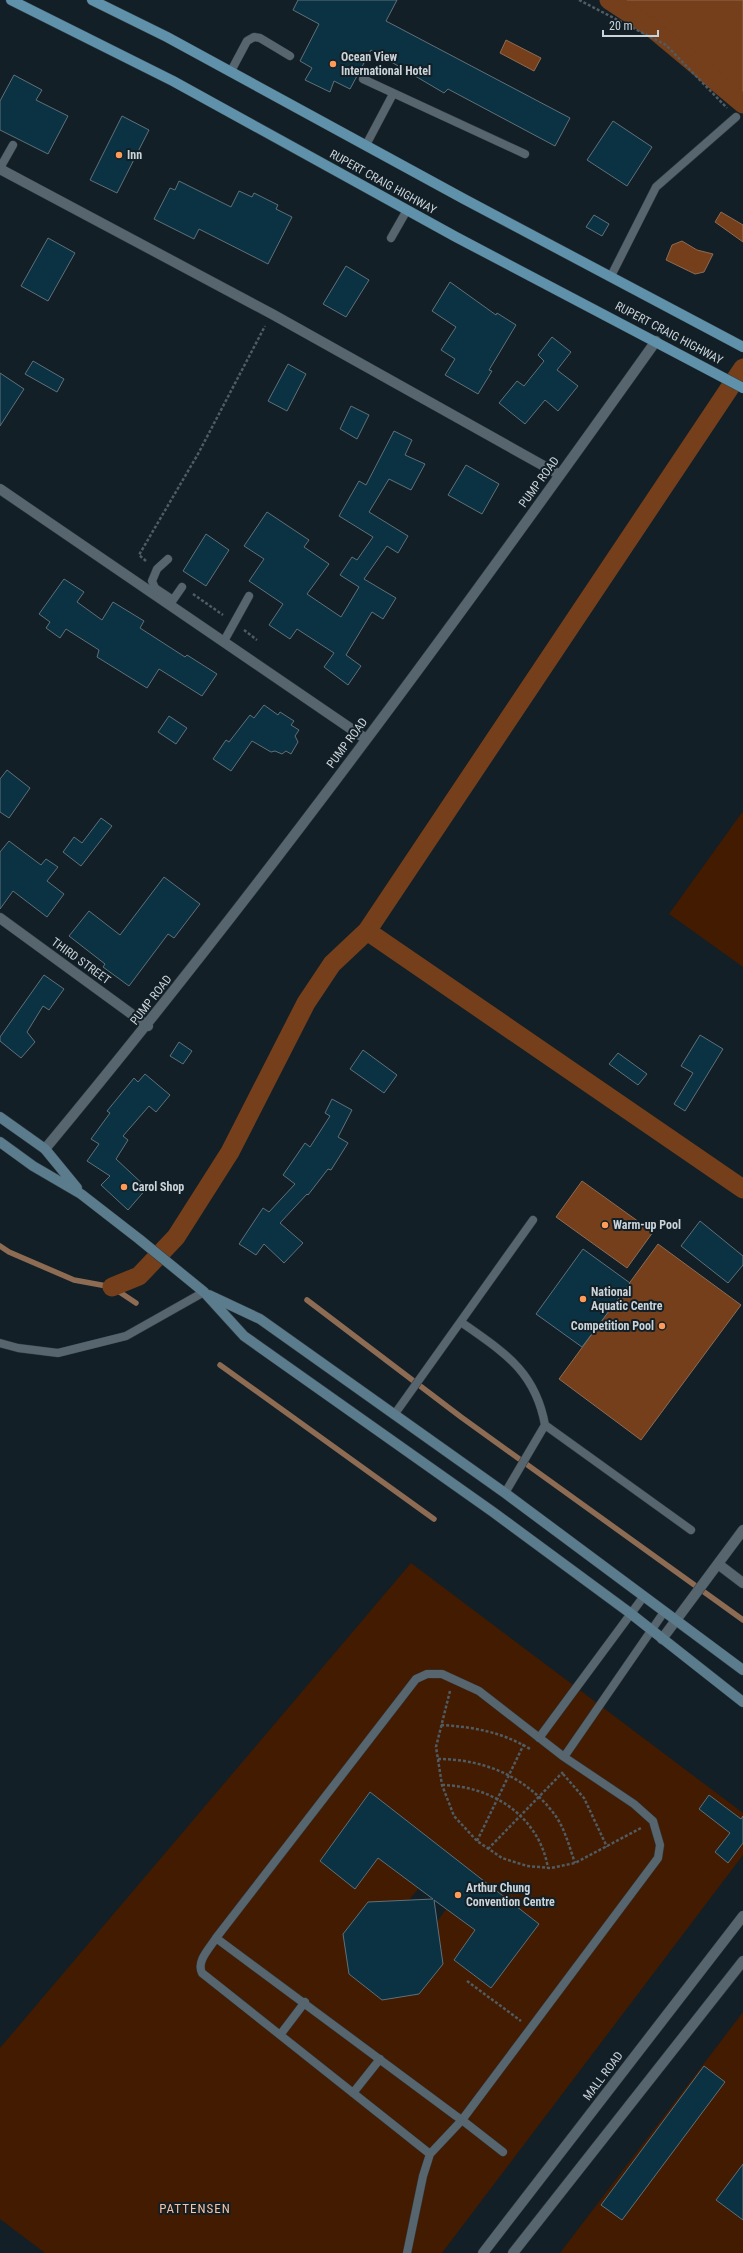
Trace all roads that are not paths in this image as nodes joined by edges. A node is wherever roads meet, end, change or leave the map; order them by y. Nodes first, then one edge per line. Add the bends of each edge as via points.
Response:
1 (10, 0) edge
2 (92, 0) edge
3 (290, 56) dead end
4 (231, 71) junction
5 (363, 79) dead end
6 (393, 94) junction
7 (736, 117) road end
8 (13, 145) dead end
9 (366, 145) junction
10 (525, 154) dead end
11 (0, 168) edge
12 (407, 210) junction
13 (391, 238) dead end
14 (611, 276) junction
15 (656, 341) junction
16 (743, 346) edge
17 (743, 388) edge
18 (560, 475) junction
19 (0, 489) edge
20 (168, 559) dead end
21 (182, 587) road end
22 (153, 590) junction
23 (249, 596) dead end
24 (224, 641) junction
25 (366, 739) junction
26 (0, 918) edge
27 (148, 1026) junction
28 (0, 1116) edge
29 (0, 1142) edge
30 (45, 1149) junction
31 (81, 1194) junction
32 (533, 1220) dead end
33 (204, 1292) junction
34 (461, 1322) junction
35 (0, 1343) edge
36 (394, 1415) junction
37 (545, 1425) junction
38 (506, 1491) junction
39 (691, 1530) dead end
40 (743, 1530) edge
41 (718, 1564) junction
42 (743, 1583) edge
43 (644, 1596) junction
44 (664, 1612) junction
45 (630, 1613) junction
46 (676, 1621) junction
47 (652, 1630) junction
48 (662, 1639) junction
49 (743, 1670) edge
50 (743, 1702) edge
51 (539, 1738) junction
52 (564, 1757) junction
53 (743, 1916) edge
54 (216, 1938) junction
55 (743, 1961) edge
56 (305, 2002) junction
57 (280, 2035) junction
58 (380, 2059) junction
59 (353, 2093) junction
60 (462, 2120) junction
61 (503, 2152) dead end
62 (430, 2154) junction
63 (407, 2253) edge
64 (483, 2253) edge
65 (513, 2253) edge

1 - 12 main road, RUPERT CRAIG HIGHWAY via 173,81
2 - 4 main road, RUPERT CRAIG HIGHWAY
3 - 4 lane via 254,37 247,41
4 - 9 main road, RUPERT CRAIG HIGHWAY
5 - 6 lane
6 - 9 lane
6 - 10 lane
7 - 14 lane via 656,187
8 - 11 lane
9 - 14 main road, RUPERT CRAIG HIGHWAY
11 - 18 street via 272,314
12 - 13 lane
12 - 15 main road, RUPERT CRAIG HIGHWAY
14 - 16 main road, RUPERT CRAIG HIGHWAY
15 - 17 main road, RUPERT CRAIG HIGHWAY
15 - 18 street, PUMP ROAD
18 - 25 street, PUMP ROAD
19 - 22 street
20 - 22 lane via 157,569 152,582
21 - 22 lane via 172,600
22 - 24 street
23 - 24 lane
24 - 25 street
25 - 27 street, PUMP ROAD
26 - 27 street, THIRD STREET
27 - 30 street, PUMP ROAD
28 - 30 main road
29 - 31 main road via 33,1166
30 - 31 main road
31 - 33 main road
32 - 34 lane
33 - 35 lane via 126,1336 58,1353
33 - 36 main road via 260,1319
33 - 45 main road via 244,1336 493,1512
34 - 36 lane
34 - 37 lane via 510,1357 542,1406
36 - 38 main road
37 - 38 lane
37 - 39 lane
38 - 43 main road
40 - 41 street
41 - 42 street
41 - 46 street
43 - 44 main road
43 - 45 lane
44 - 46 main road
44 - 47 lane
45 - 47 main road
45 - 51 lane
46 - 48 street
46 - 49 main road
47 - 48 main road
47 - 52 lane
48 - 50 main road
51 - 52 lane
51 - 54 lane via 479,1691 454,1679 442,1674 427,1674 416,1679
52 - 60 lane via 634,1804 653,1821 660,1845 658,1858
53 - 64 street, MALL ROAD
54 - 56 lane
54 - 57 lane via 201,1961 199,1968 202,1973
55 - 65 street
56 - 57 lane
56 - 58 lane
57 - 59 lane
58 - 59 lane
58 - 60 lane
59 - 62 lane
60 - 61 lane
60 - 62 lane
62 - 63 lane

